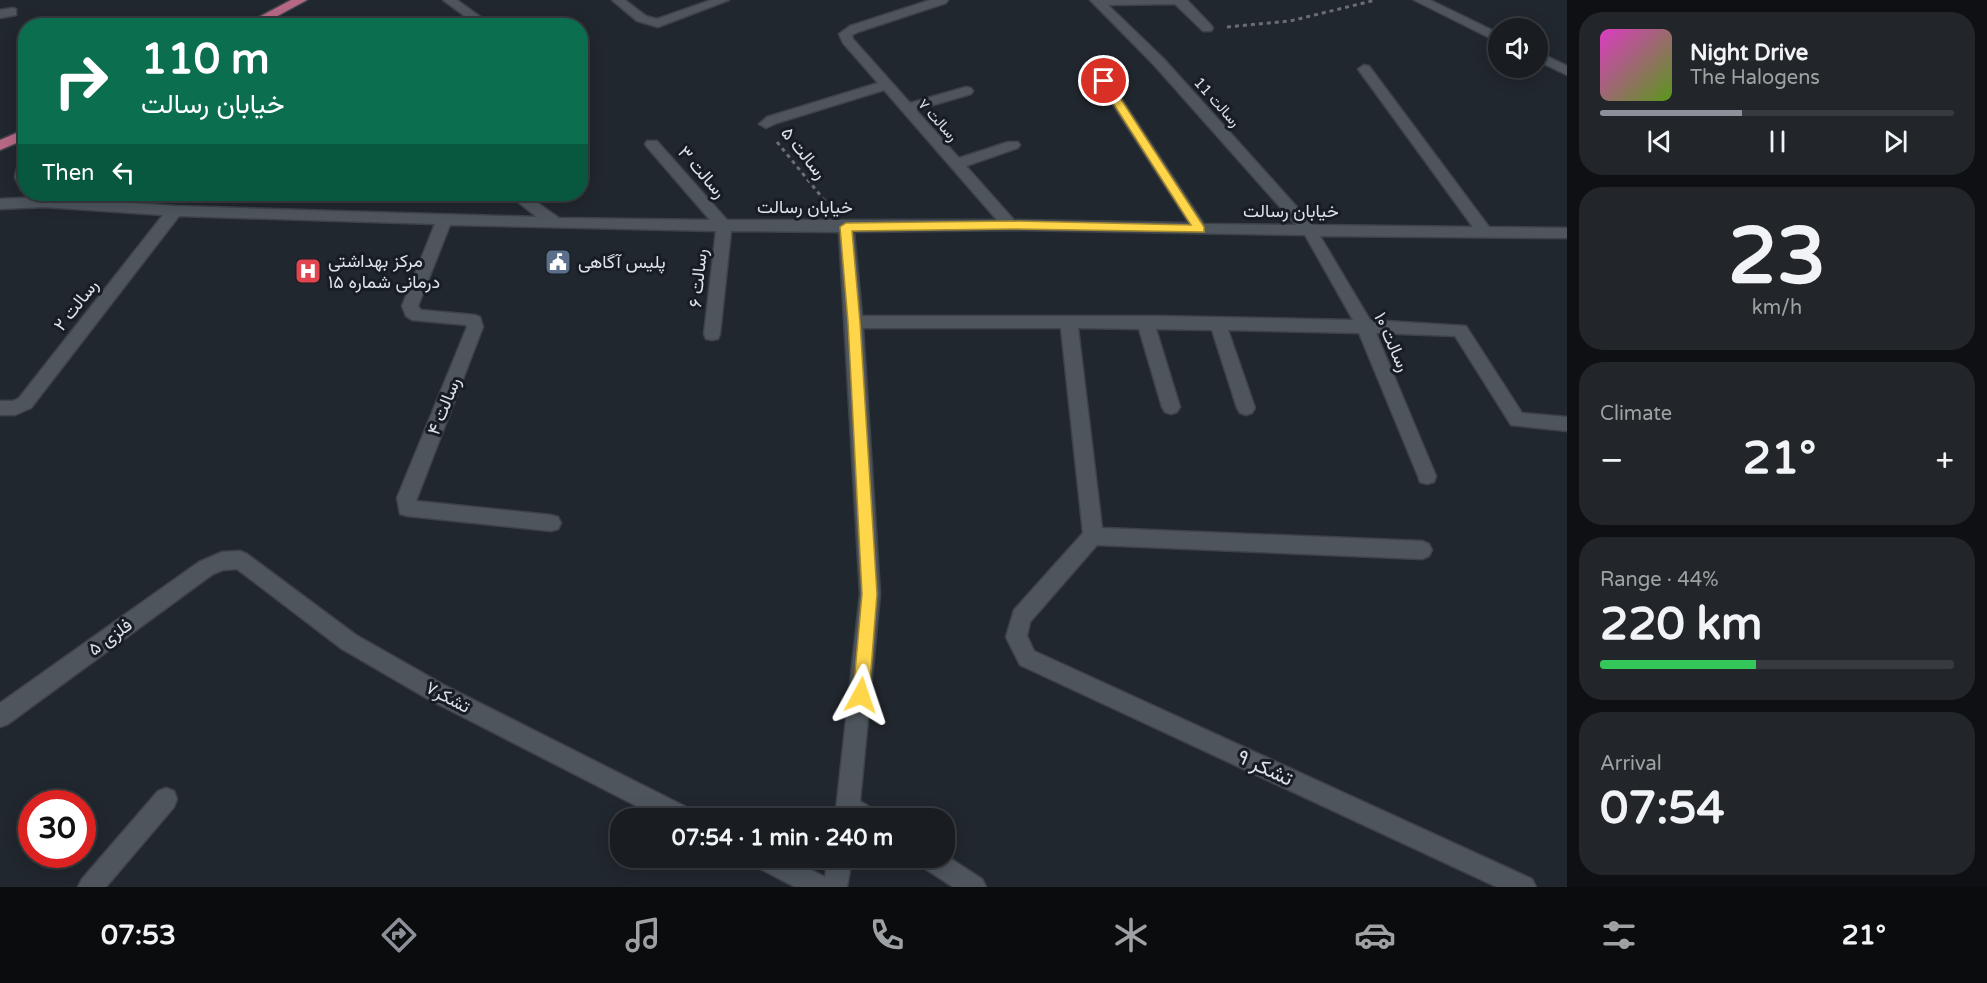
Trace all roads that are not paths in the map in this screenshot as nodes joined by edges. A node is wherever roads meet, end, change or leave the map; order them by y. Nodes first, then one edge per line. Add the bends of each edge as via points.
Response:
1 (301, 0) edge
2 (449, 0) edge
3 (618, 0) edge
4 (723, 0) edge
5 (942, 0) edge
6 (1180, 0) edge
7 (1420, 0) edge
8 (1097, 1) edge
9 (270, 15) junction
10 (264, 18) edge
11 (274, 18) edge
12 (475, 18) edge
13 (1207, 28) road end
14 (1488, 33) edge
15 (1548, 61) edge
16 (1092, 63) dead end
17 (1364, 69) dead end
18 (1567, 70) edge
19 (885, 85) junction
20 (966, 91) dead end
21 (906, 109) junction
22 (766, 124) road end
23 (18, 137) edge
24 (651, 144) dead end
25 (0, 145) edge
26 (1013, 145) dead end
27 (956, 164) junction
28 (19, 201) edge
29 (70, 201) edge
30 (525, 201) edge
31 (0, 204) edge
32 (175, 211) junction
33 (445, 219) junction
34 (556, 223) junction
35 (1011, 225) junction
36 (724, 226) junction
37 (846, 227) junction
38 (1200, 230) junction
39 (1309, 230) junction
40 (1485, 232) junction
41 (1567, 233) edge
42 (854, 322) junction
43 (1068, 322) junction
44 (1146, 324) junction
45 (1218, 324) junction
46 (1365, 326) junction
47 (712, 334) dead end
48 (1171, 407) dead end
49 (0, 408) edge
50 (1246, 408) dead end
51 (1567, 424) edge
52 (1427, 476) dead end
53 (551, 523) dead end
54 (1093, 536) junction
55 (1422, 549) dead end
56 (222, 561) joint
57 (0, 716) edge
58 (166, 799) dead end
59 (664, 808) edge
60 (855, 808) edge
61 (783, 868) edge
62 (838, 868) edge
63 (945, 868) edge
64 (90, 887) edge
65 (820, 887) edge
66 (835, 887) edge
67 (974, 887) edge
68 (1524, 887) edge

1 - 9 main road
2 - 12 street
3 - 4 street via 651,23
5 - 19 street, رسالت ۷ via 845,34
6 - 8 street
6 - 13 street
7 - 14 street
8 - 39 street, رسالت 11 via 1159,62
9 - 10 main road
9 - 11 street
15 - 18 street
16 - 38 street
17 - 40 street
19 - 21 street, رسالت ۷
19 - 22 street
20 - 21 street
21 - 27 street, رسالت ۷
23 - 25 main road
24 - 36 street, رسالت ۳
26 - 27 street
27 - 35 street, رسالت ۷
28 - 31 street, خیابان رسالت
29 - 32 street, خیابان رسالت
30 - 34 street
32 - 33 street, خیابان رسالت
32 - 49 street, رسالت ۲ via 25,403
33 - 34 street, خیابان رسالت
33 - 53 street, رسالت ۴ via 410,306 418,316 469,319 475,327 406,498 407,508
34 - 36 street, خیابان رسالت
35 - 37 street, خیابان رسالت
35 - 38 street, خیابان رسالت
36 - 37 street, خیابان رسالت
36 - 47 street, رسالت ۶
37 - 42 street
38 - 39 street, خیابان رسالت
39 - 40 street, خیابان رسالت
39 - 46 street, رسالت ۱۰
40 - 41 street, خیابان رسالت
42 - 43 street
42 - 60 street via 870,594
43 - 44 street
43 - 54 street
44 - 45 street
44 - 48 street
45 - 46 street
45 - 50 street
46 - 51 street via 1460,330 1517,420
46 - 52 street, رسالت ۱۰
54 - 55 street
54 - 68 street, تشکر ۹ via 1021,617 1016,637 1027,658
56 - 57 street, فلزی ۵ via 206,568
56 - 59 street, تشکر۷ via 240,560 349,642 436,692
58 - 64 street
61 - 65 street
62 - 66 street
63 - 67 street

